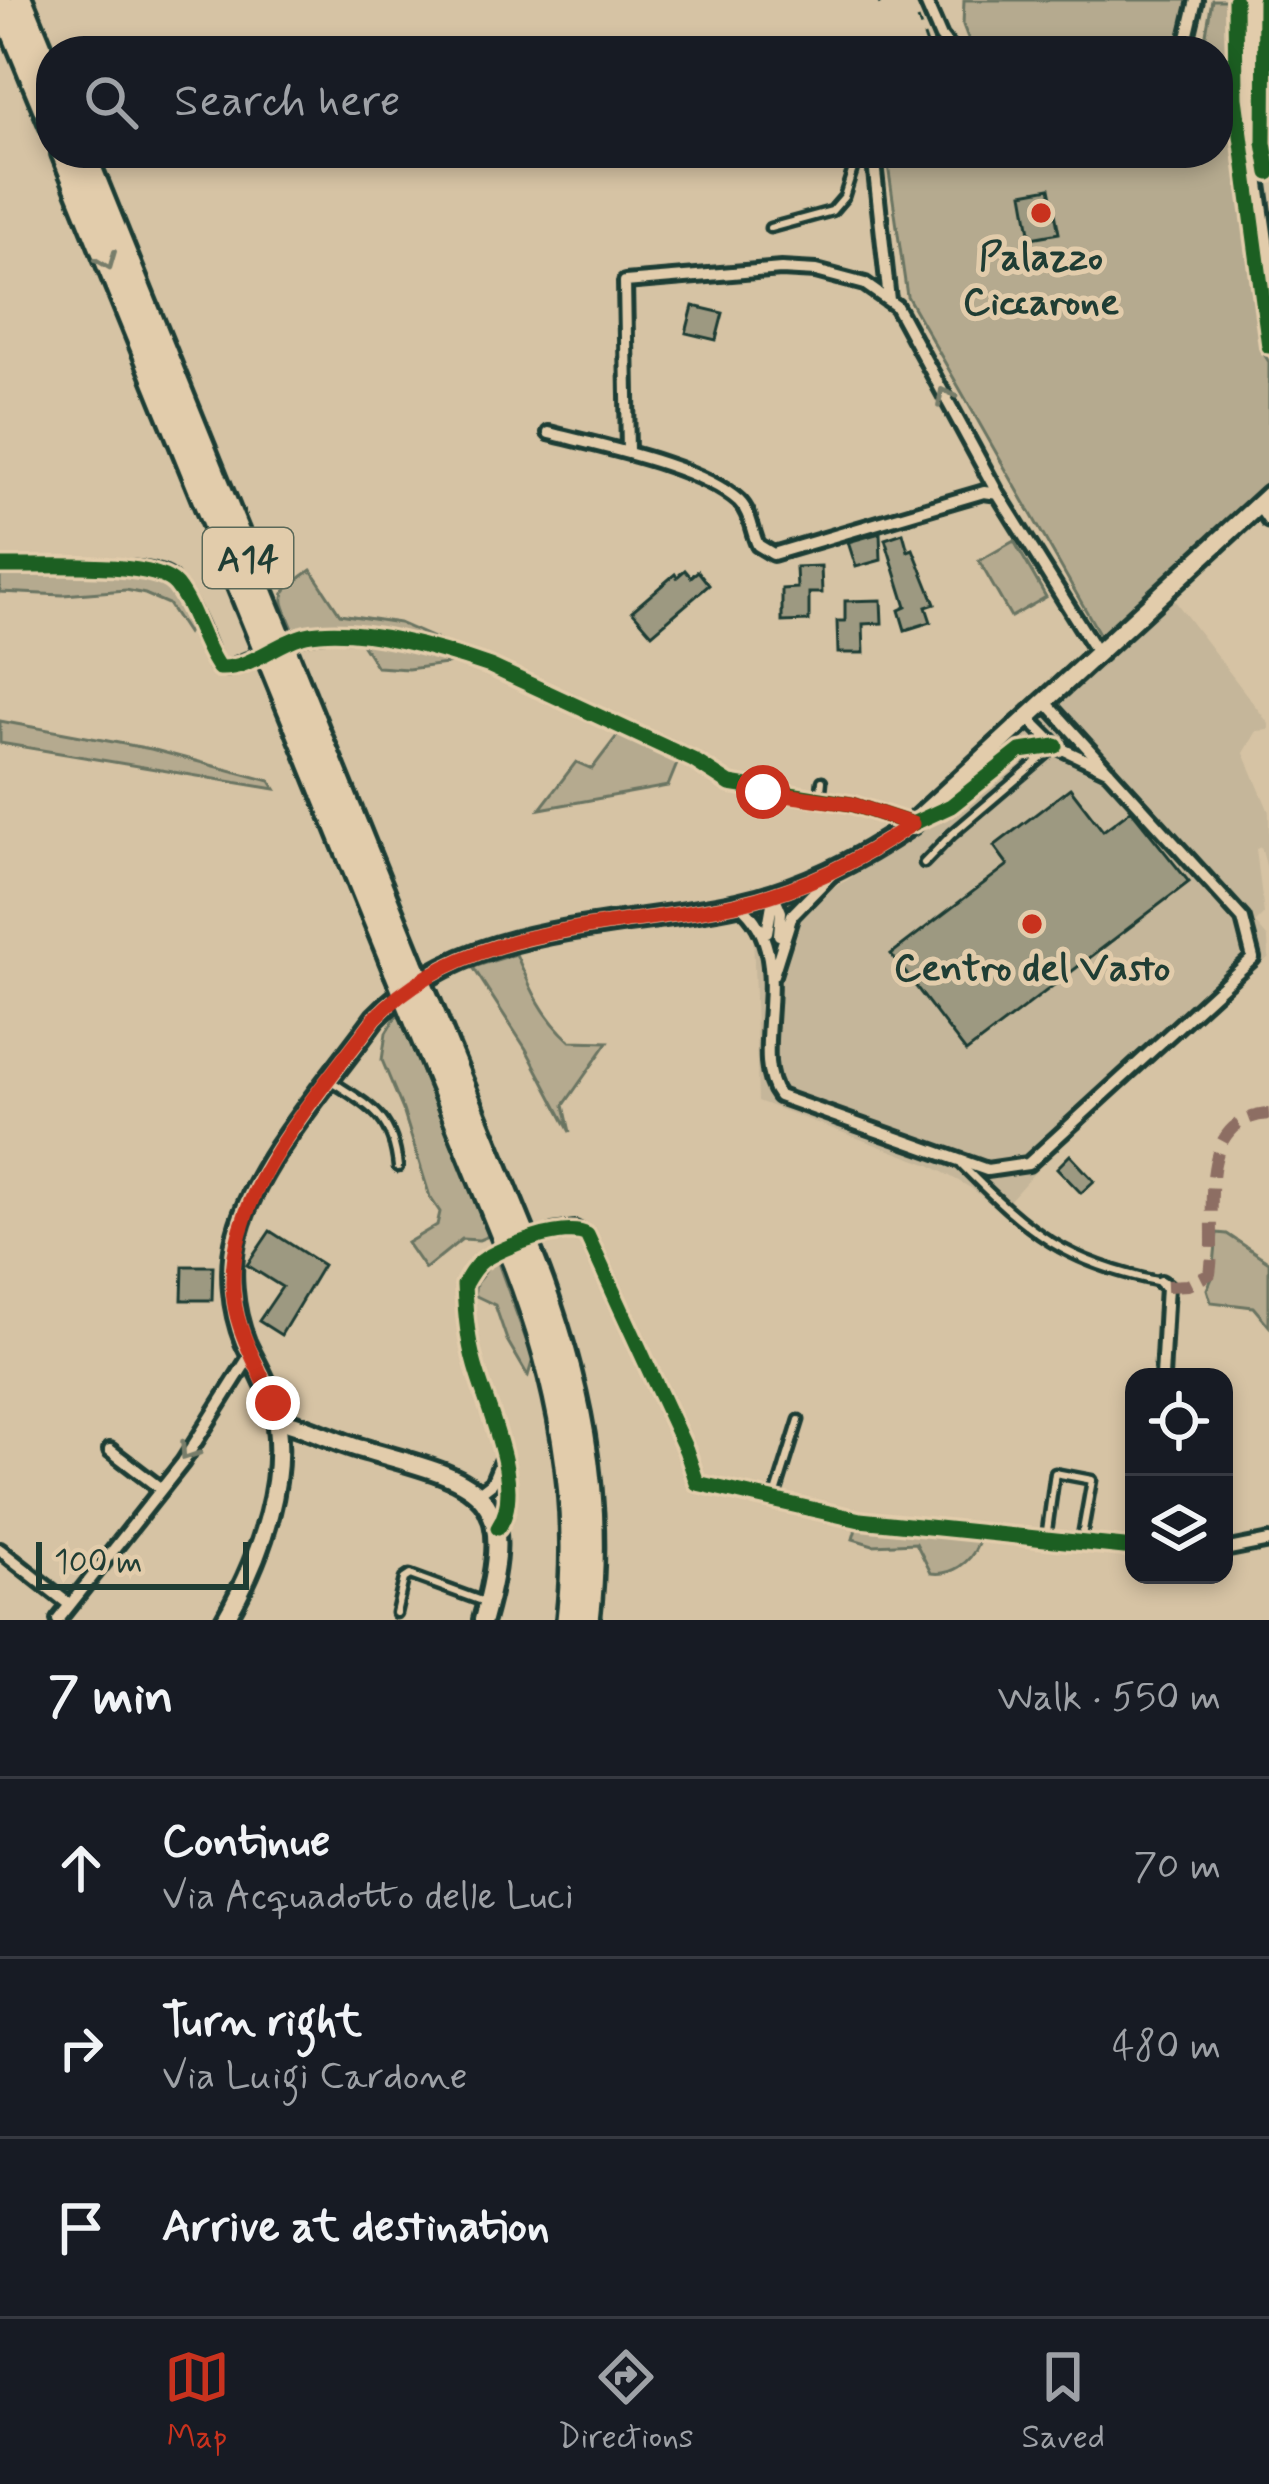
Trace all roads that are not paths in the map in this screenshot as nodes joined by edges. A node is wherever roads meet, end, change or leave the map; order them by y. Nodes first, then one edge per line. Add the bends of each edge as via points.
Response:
1 (0, 0) edge
2 (21, 0) edge
3 (925, 0) edge
4 (1196, 0) edge
5 (1249, 0) edge
6 (36, 36) edge
7 (941, 36) edge
8 (1188, 36) edge
9 (36, 88) edge
10 (69, 168) edge
11 (90, 168) edge
12 (854, 168) edge
13 (875, 168) edge
14 (1262, 182) edge
15 (770, 228) dead end
16 (1269, 275) edge
17 (889, 300) junction
18 (549, 433) dead end
19 (628, 452) junction
20 (998, 494) junction
21 (1266, 502) edge
22 (0, 566) edge
23 (298, 638) dead end
24 (1098, 654) junction
25 (250, 658) dead end
26 (1045, 701) junction
27 (1028, 718) junction
28 (1056, 746) junction
29 (1115, 774) junction
30 (822, 781) dead end
31 (820, 800) junction
32 (912, 824) junction
33 (924, 863) dead end
34 (832, 874) junction
35 (774, 893) junction
36 (739, 904) junction
37 (772, 952) junction
38 (404, 968) junction
39 (329, 1080) junction
40 (958, 1160) junction
41 (398, 1167) dead end
42 (553, 1232) dead end
43 (484, 1259) dead end
44 (523, 1261) junction
45 (1161, 1282) joint
46 (251, 1354) junction
47 (1163, 1368) edge
48 (275, 1419) junction
49 (799, 1420) dead end
50 (110, 1450) dead end
51 (503, 1456) junction
52 (161, 1489) junction
53 (479, 1493) junction
54 (773, 1503) junction
55 (498, 1528) junction
56 (1046, 1538) junction
57 (1269, 1541) edge
58 (1082, 1542) junction
59 (1125, 1547) edge
60 (1233, 1548) edge
61 (0, 1550) edge
62 (70, 1605) junction
63 (485, 1612) edge
64 (396, 1613) dead end
65 (58, 1620) edge
66 (225, 1620) edge
67 (568, 1620) edge
68 (588, 1620) edge

1 - 9 highway
2 - 6 highway
3 - 7 street
4 - 8 street
5 - 14 main road via 1246,115
10 -> 38 highway, A14
11 - 38 highway, A14
12 - 15 lane via 832,211
13 - 17 street
14 - 16 main road
17 - 19 street via 866,284 816,271 626,282
20 -> 17 street
18 - 19 street
19 - 20 street via 737,499 758,544 773,554
20 - 24 street
21 - 24 main road
22 - 25 street via 165,574 216,665 226,670
23 - 31 street via 349,634 458,655 730,784
24 - 26 main road
26 - 27 main road
26 - 29 street
27 - 28 street
27 - 32 main road
28 - 29 street
28 - 32 street via 1020,751 951,806
28 - 33 lane
29 - 40 street via 1243,919 1253,958 1028,1164 987,1170
30 - 31 lane
31 - 32 street
32 - 34 main road
34 - 35 main road
34 - 37 street via 792,914
35 - 36 main road
35 - 37 street via 781,912
36 - 37 street via 759,920
36 - 39 main road via 555,933 454,962 392,1001
37 - 40 street via 770,1070 779,1096
38 - 44 highway, A14, bridge
39 - 41 lane via 377,1112
39 - 46 main road via 262,1175 236,1235 234,1300
40 - 45 lane via 1044,1241 1114,1272
42 - 54 street via 587,1235 697,1484
43 - 51 street via 464,1285 465,1305
44 - 67 highway, A14 via 565,1436 574,1530
44 - 68 highway, A14 via 568,1358 585,1439
45 - 47 street via 1168,1305
46 - 48 main road
46 -> 52 street
48 - 53 main road
48 - 66 main road via 266,1530
49 - 54 lane
50 - 52 street
51 - 53 street
51 - 55 street via 507,1503
52 - 62 street
53 - 55 main road
54 - 56 street
55 - 63 main road
56 - 58 street
56 - 58 lane via 1054,1473 1092,1480
57 - 60 street
58 - 59 street
61 - 62 street
62 - 65 street
63 - 64 lane via 410,1575

